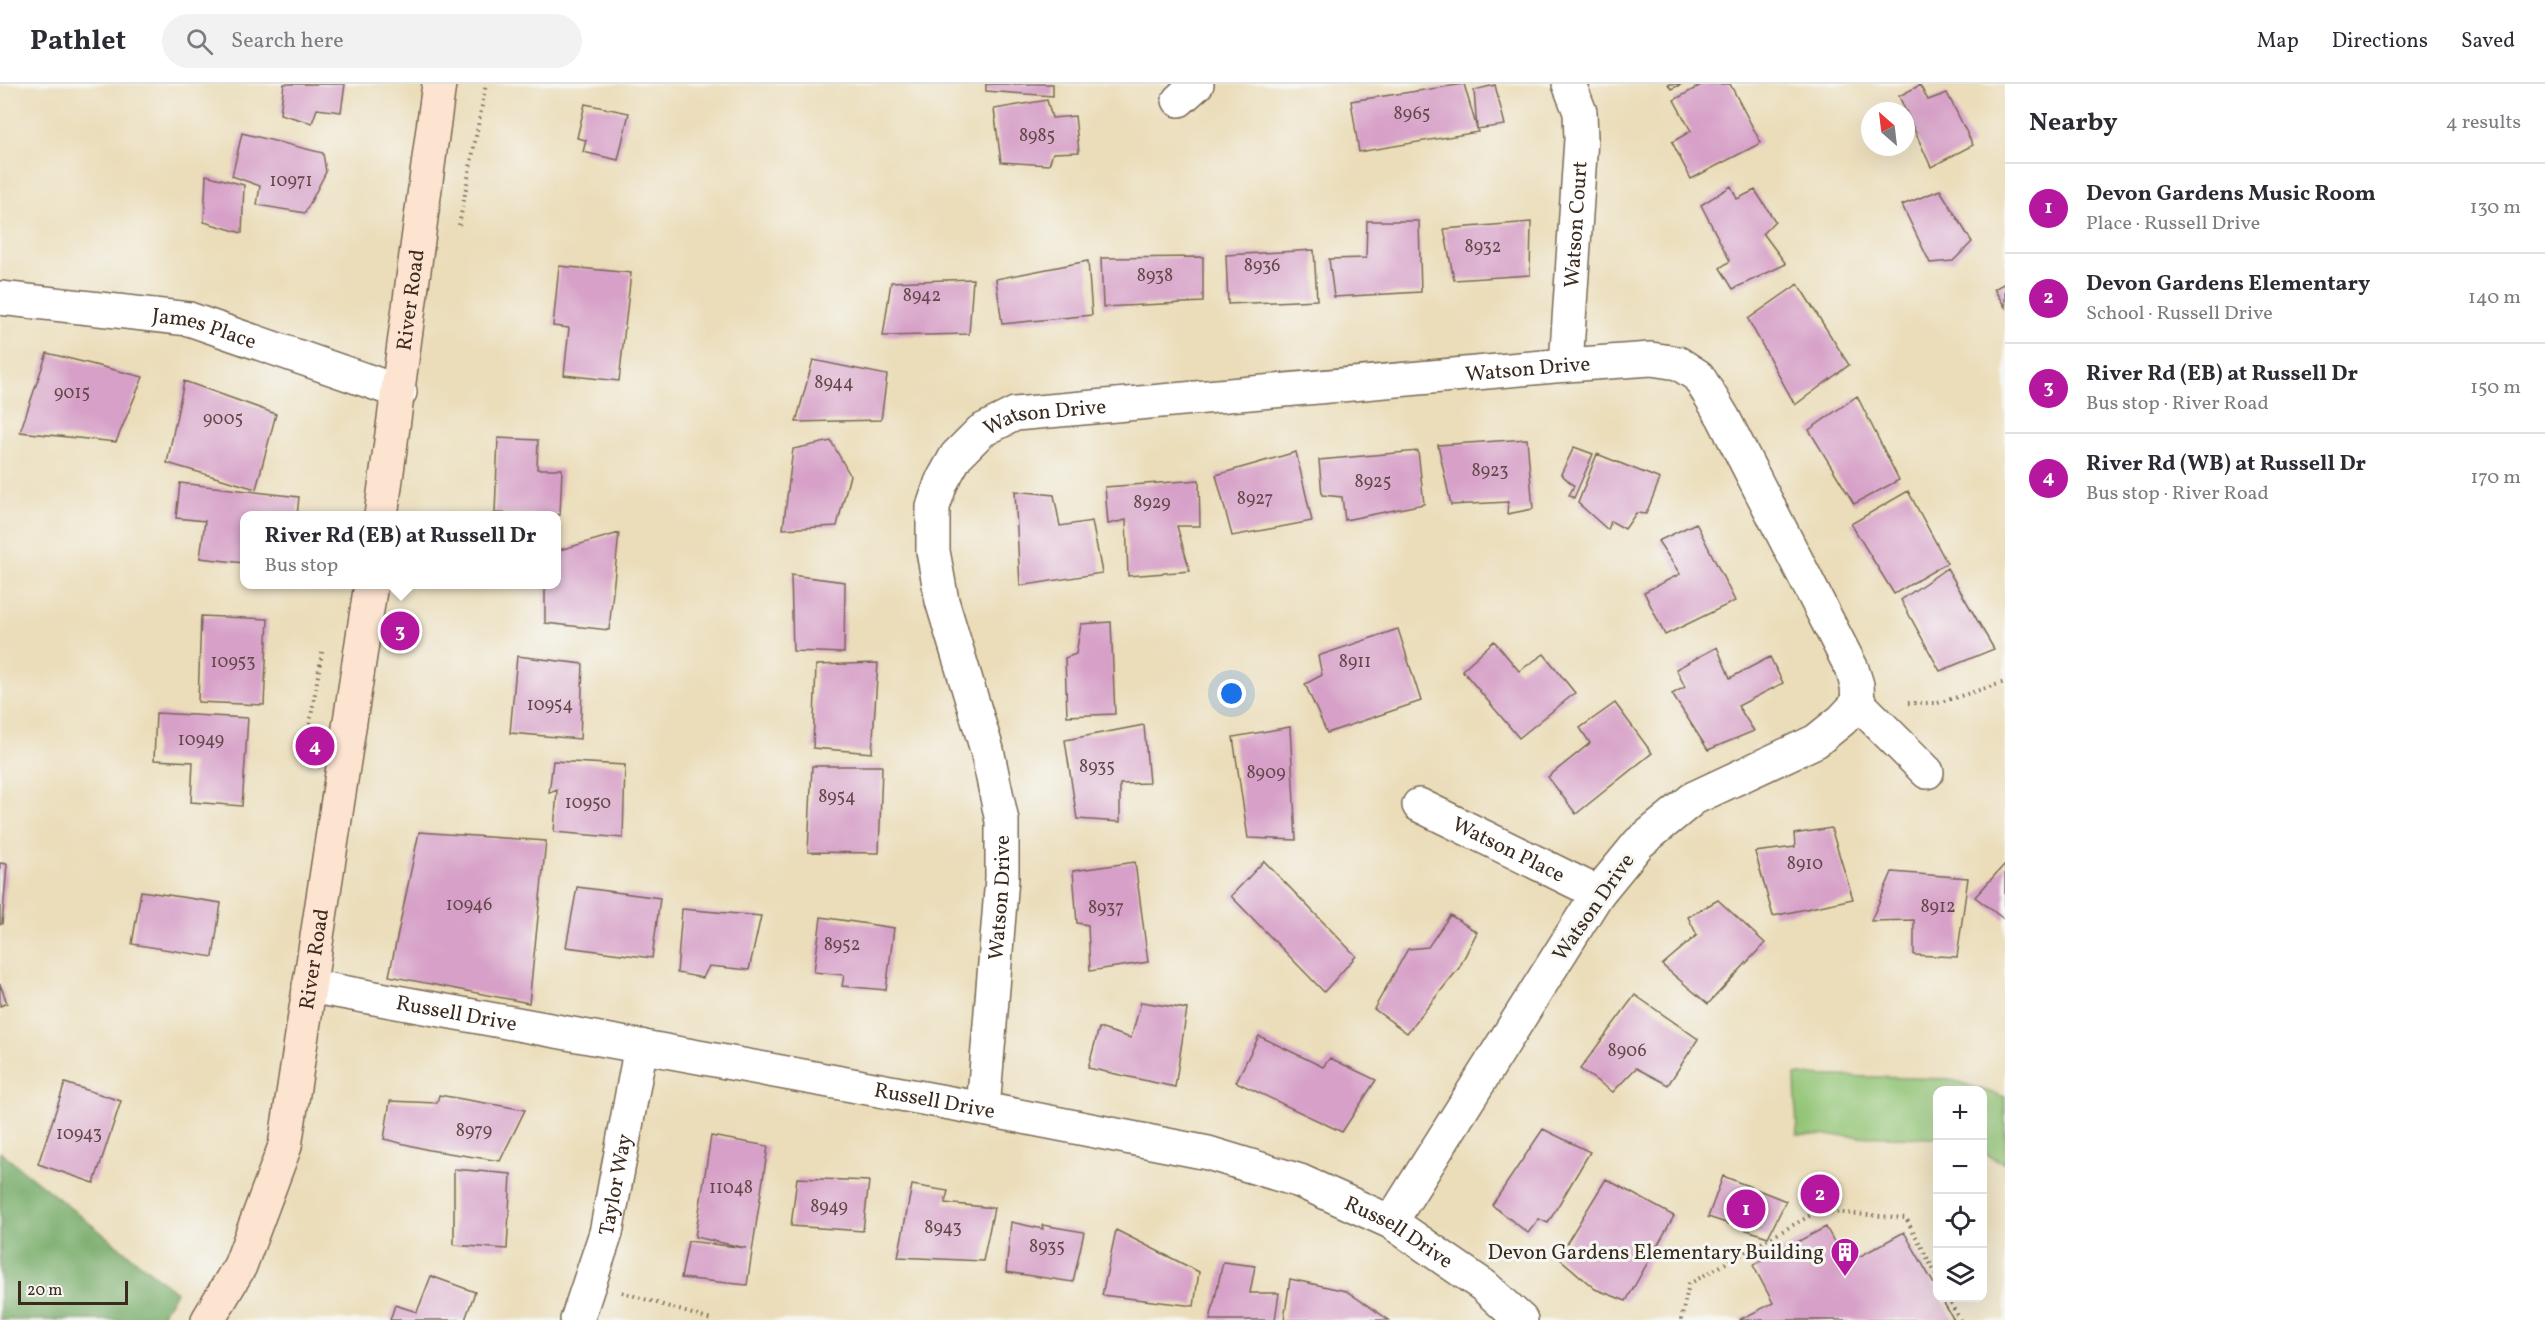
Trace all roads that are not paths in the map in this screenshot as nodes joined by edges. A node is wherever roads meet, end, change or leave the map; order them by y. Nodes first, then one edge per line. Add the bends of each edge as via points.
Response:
1 (440, 84) edge
2 (1569, 84) edge
3 (0, 298) edge
4 (1566, 365) junction
5 (400, 392) junction
6 (382, 511) edge
7 (369, 589) edge
8 (1858, 703) junction
9 (1927, 772) dead end
10 (1419, 805) dead end
11 (1598, 893) junction
12 (309, 986) junction
13 (641, 1046) junction
14 (983, 1109) junction
15 (1391, 1222) junction
16 (208, 1320) edge
17 (577, 1320) edge
18 (1521, 1320) edge

1 - 5 street, River Road
2 - 4 street, Watson Court via 1580,112 1581,139
3 - 5 street, James Place via 189,319
4 - 8 street, Watson Drive via 1651,359 1678,363 1698,376 1723,417 1852,669
4 - 14 street, Watson Drive via 1015,414 981,431 956,456 933,507 933,551 942,601 987,750 1002,821 1002,878
5 - 6 street, River Road
7 - 12 street, River Road
8 - 9 street
8 - 11 street, Watson Drive via 1816,741 1694,798 1639,843
10 - 11 street, Watson Place
11 - 15 street, Watson Drive
12 - 13 street, Russell Drive
12 - 16 street, River Road via 285,1146 240,1266
13 - 14 street, Russell Drive
13 - 17 street, Taylor Way via 606,1233
14 - 15 street, Russell Drive via 1208,1153 1300,1181
15 - 18 street, Russell Drive via 1484,1286

